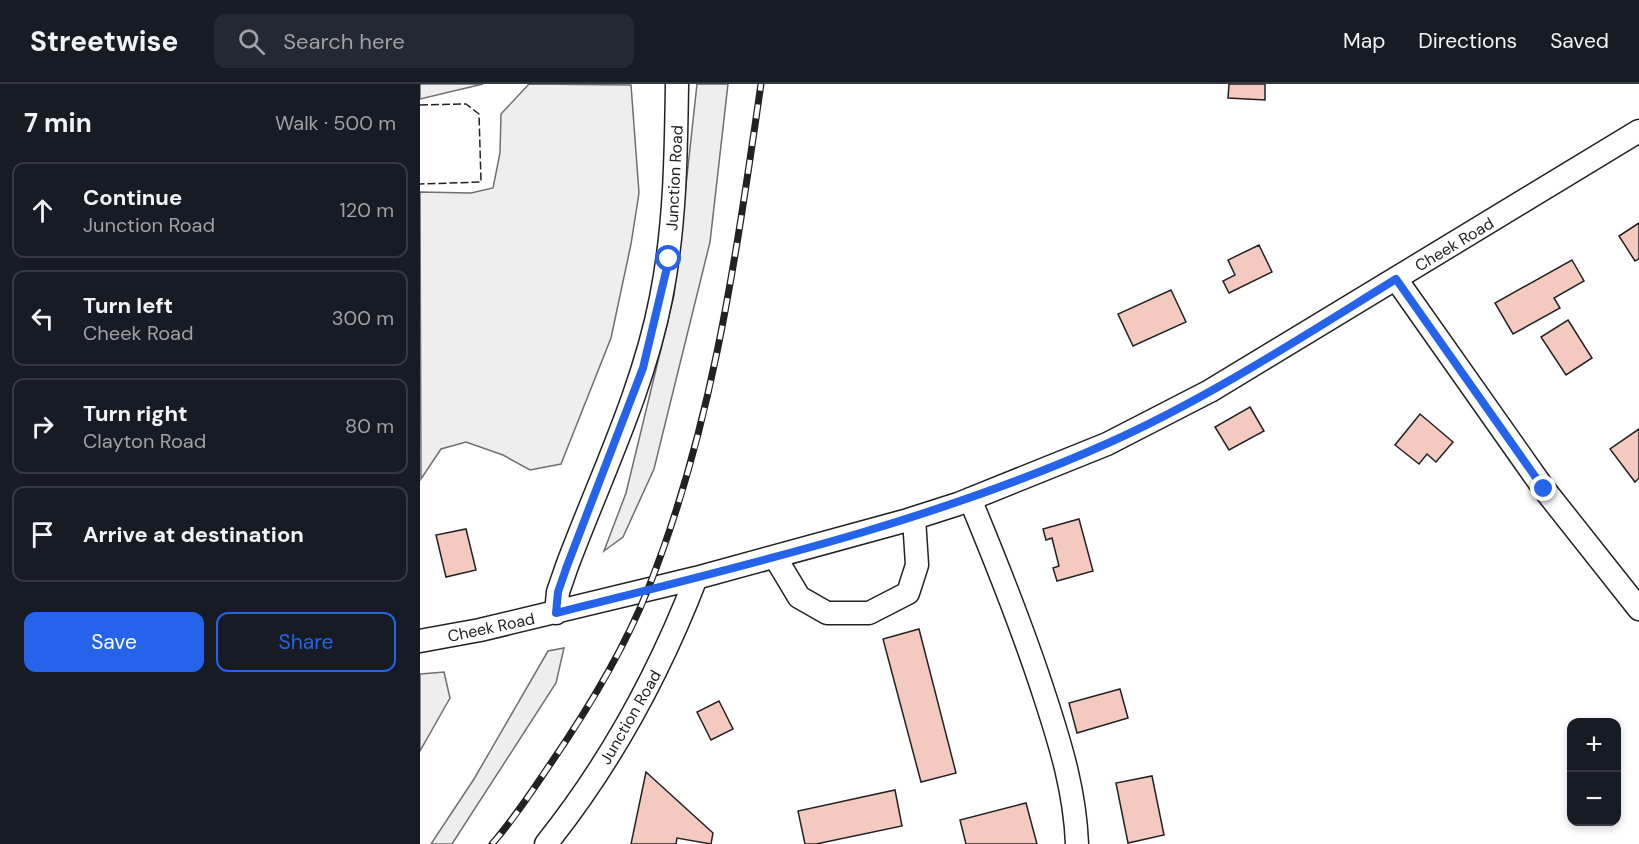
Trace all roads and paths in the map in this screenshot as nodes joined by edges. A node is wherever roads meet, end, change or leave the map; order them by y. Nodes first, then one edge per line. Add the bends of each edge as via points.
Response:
1 (677, 84) edge
2 (1639, 131) edge
3 (1396, 279) junction
4 (970, 499) junction
5 (914, 518) junction
6 (774, 557) junction
7 (696, 578) junction
8 (1639, 609) edge
9 (556, 613) junction
10 (420, 641) edge
11 (546, 844) edge
12 (1077, 844) edge

1 - 9 street, Junction Road via 672,222 661,301 643,368 558,592
2 - 3 street, Cheek Road
3 - 4 street, Cheek Road via 1210,391 1107,444
3 - 8 street via 1544,489
4 - 5 street, Cheek Road
4 - 12 street via 1026,637 1065,759 1076,806
5 - 6 street, Cheek Road
5 - 6 street via 917,565 908,593 869,613 827,613 818,608 800,597
6 - 7 street, Cheek Road
7 - 9 street, Cheek Road
7 - 11 street, Junction Road via 659,667 603,766
9 - 10 street, Cheek Road

